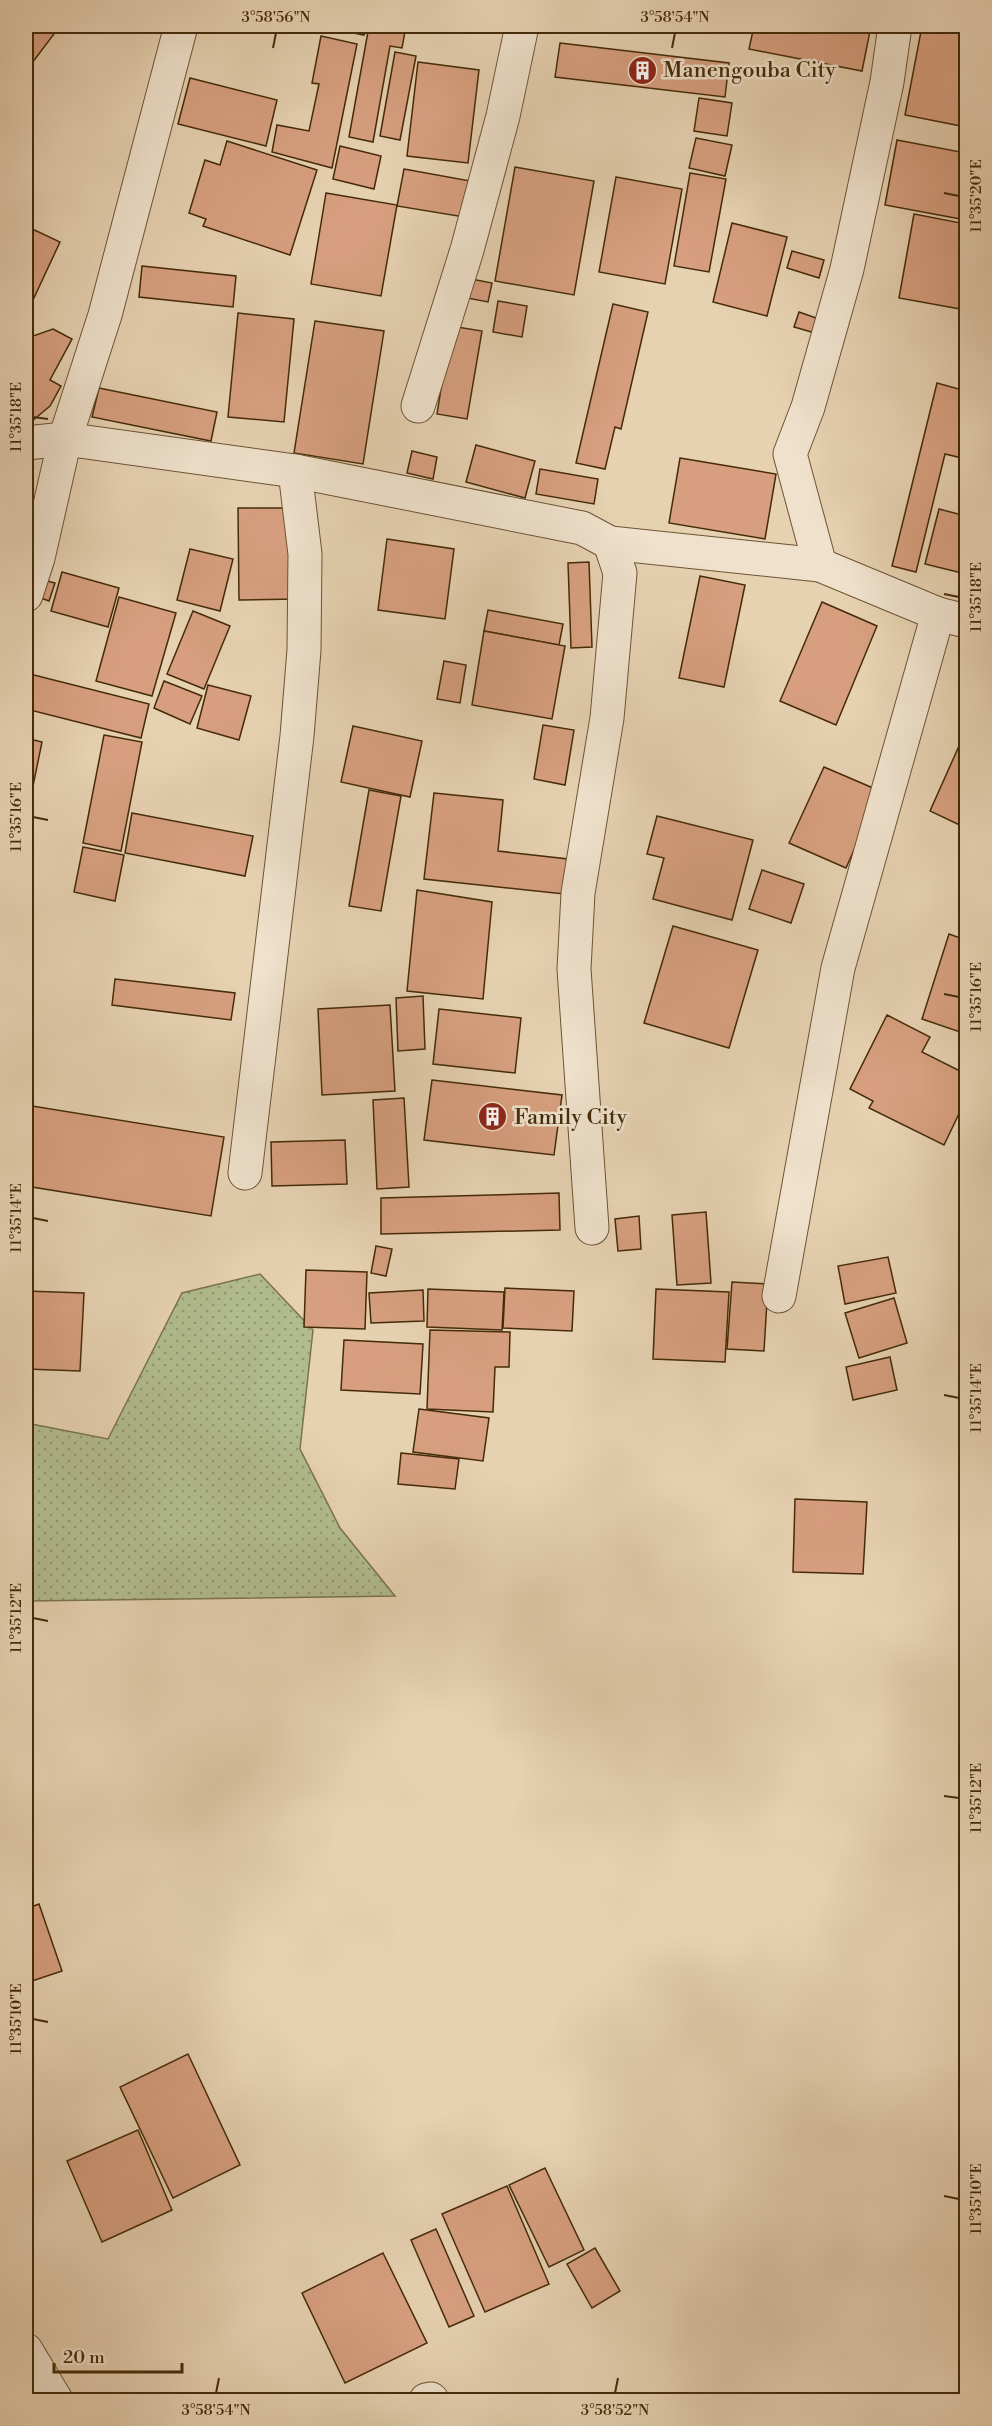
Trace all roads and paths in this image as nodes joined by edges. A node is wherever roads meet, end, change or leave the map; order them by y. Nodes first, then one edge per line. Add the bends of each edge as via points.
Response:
1 (181, 26) edge
2 (522, 26) edge
3 (895, 26) edge
4 (418, 406) dead end
5 (65, 439) junction
6 (26, 443) edge
7 (295, 471) junction
8 (610, 543) junction
9 (820, 565) junction
10 (26, 595) edge
11 (952, 617) edge
12 (245, 1173) dead end
13 (592, 1228) dead end
14 (779, 1296) dead end
15 (26, 2350) edge
16 (56, 2400) edge
17 (426, 2400) edge
18 (432, 2400) edge

1 - 5 street via 105,315
2 - 4 street via 503,116 467,250
3 - 9 street via 887,82 847,269 808,407 790,454
5 - 6 street
5 - 7 street
5 - 10 street
7 - 8 street via 582,528
7 - 12 street via 305,554 304,650
8 - 9 street
8 - 13 street via 620,573 608,718 575,930 574,969
9 - 11 street
11 - 14 street via 838,969
15 - 16 street
17 - 18 street

